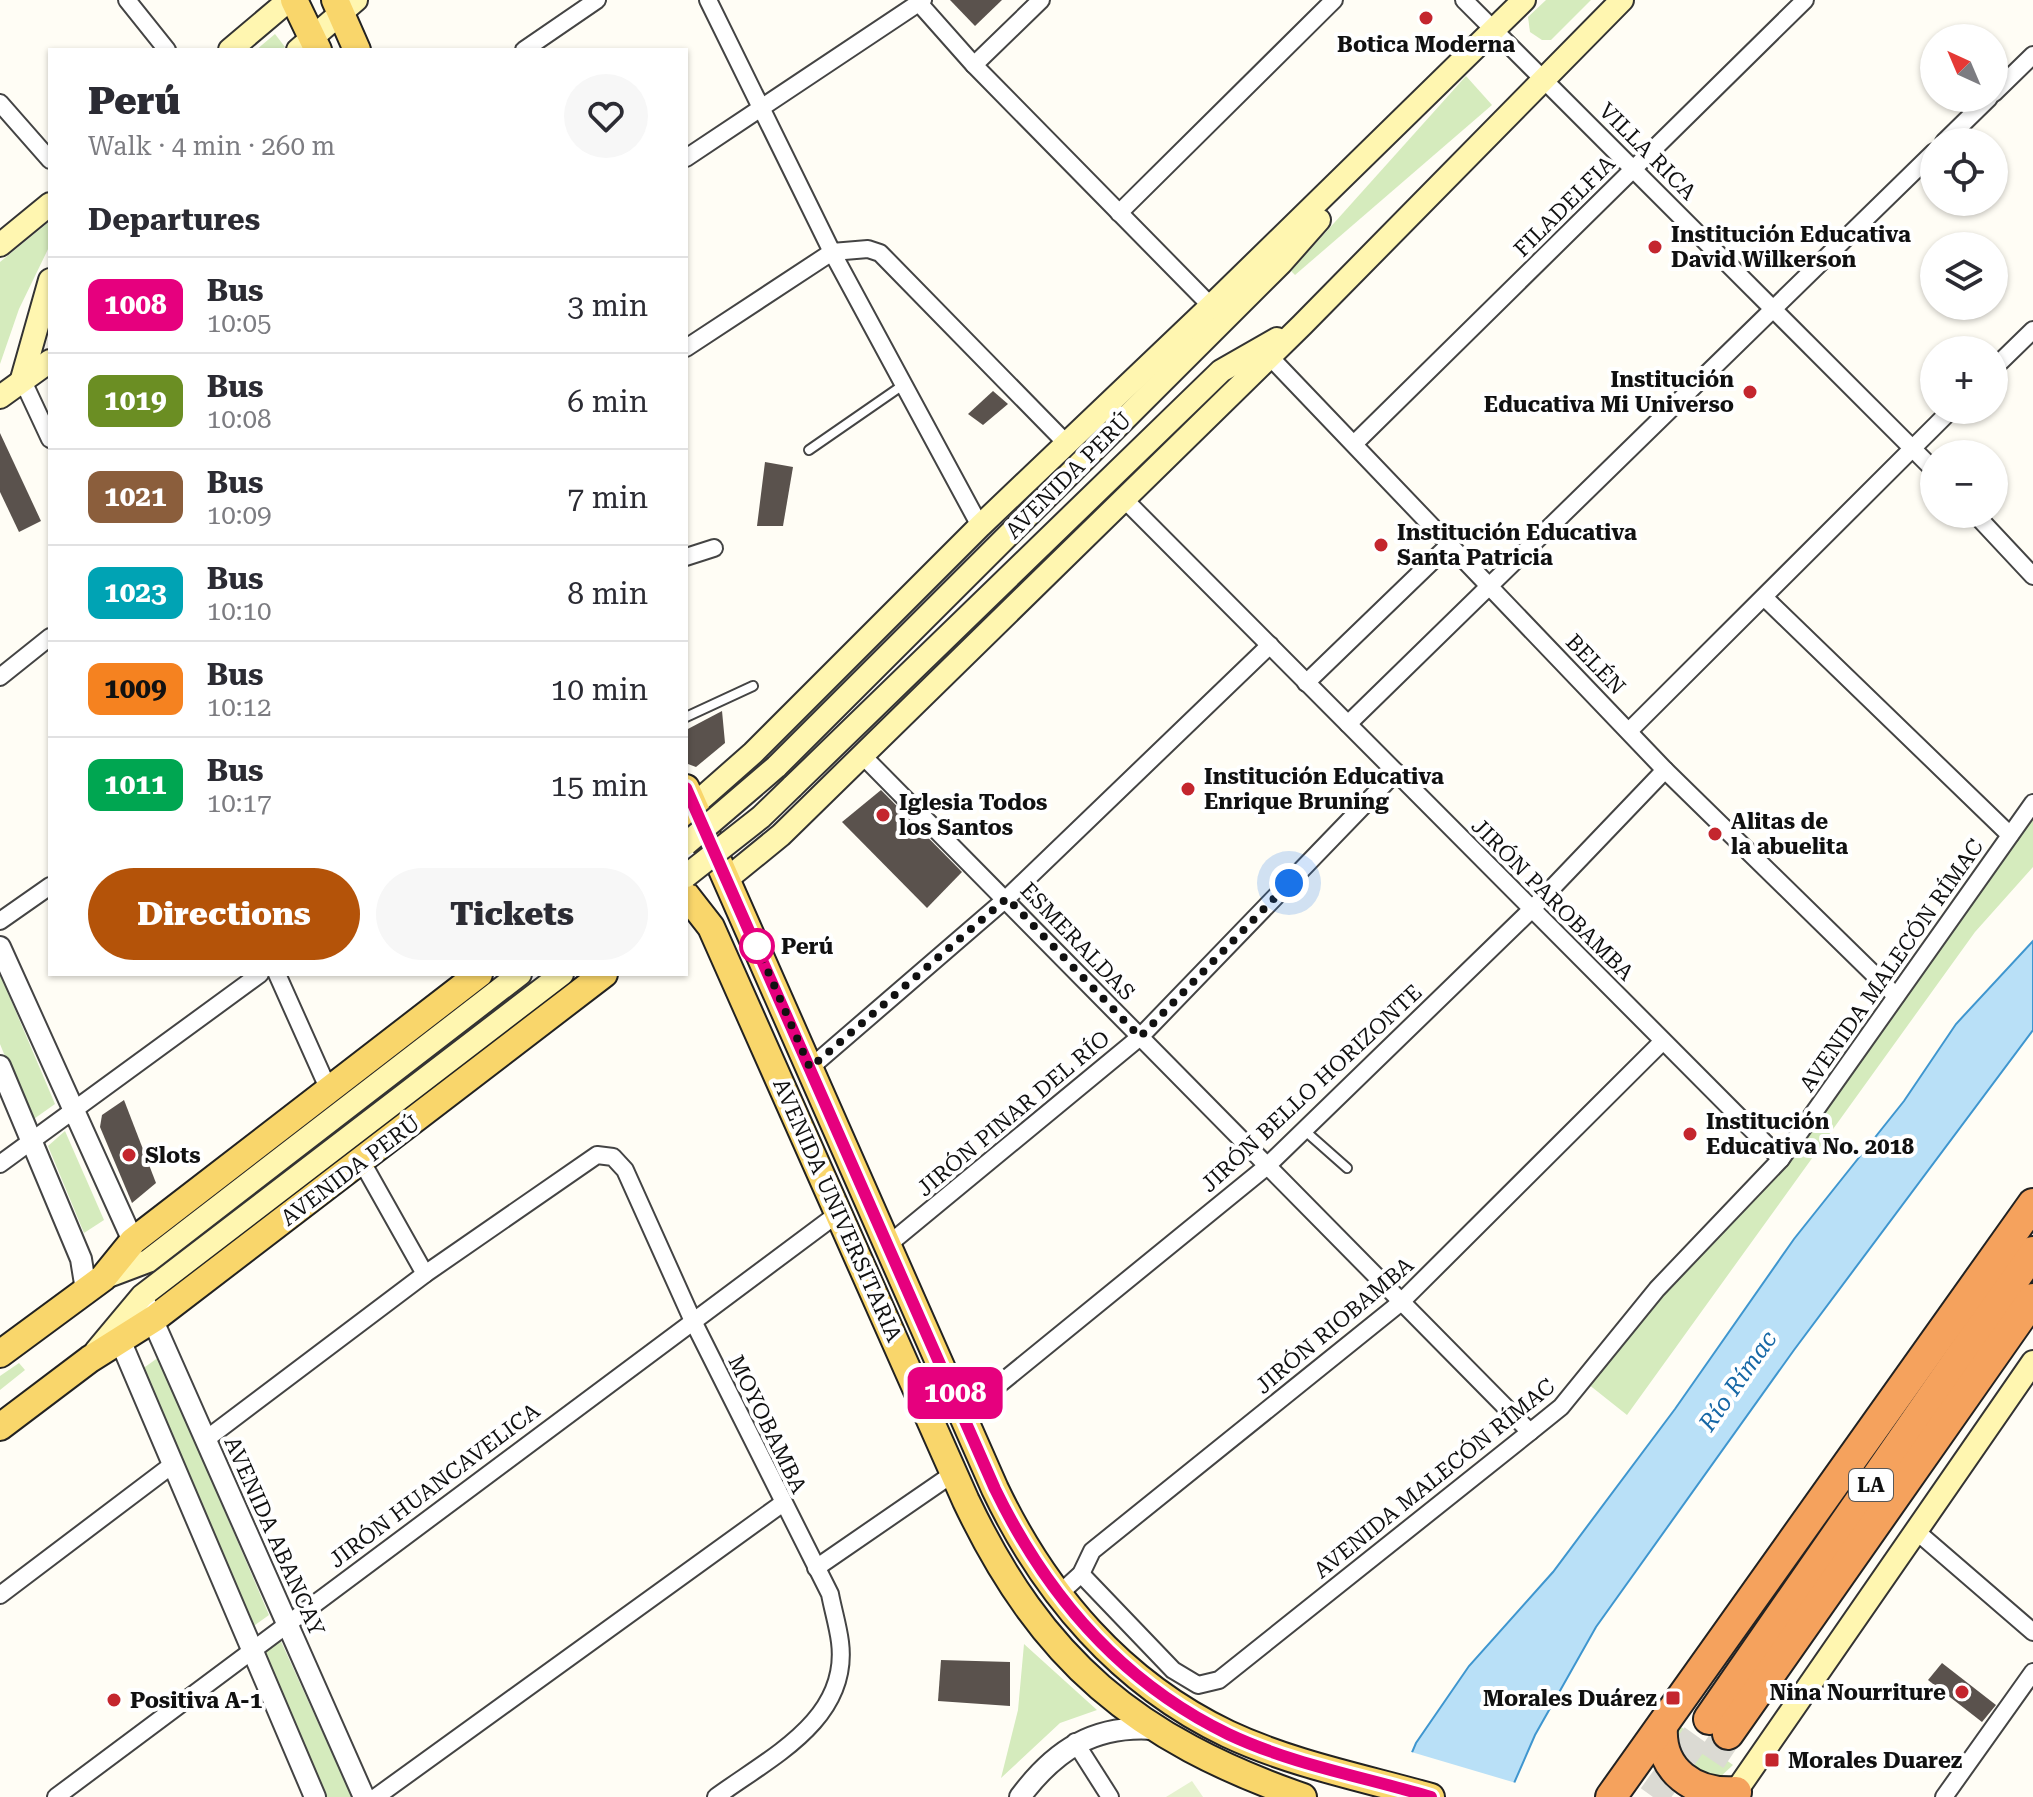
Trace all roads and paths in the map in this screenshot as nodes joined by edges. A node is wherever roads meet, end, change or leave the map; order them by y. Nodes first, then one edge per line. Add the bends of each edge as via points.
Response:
1 (127, 0) edge
2 (291, 0) edge
3 (597, 0) edge
4 (708, 0) edge
5 (1041, 0) edge
6 (1334, 0) edge
7 (1464, 0) edge
8 (1524, 0) edge
9 (1622, 0) edge
10 (1805, 0) edge
11 (921, 2) edge
12 (344, 4) edge
13 (1493, 30) junction
14 (309, 46) edge
15 (165, 48) edge
16 (232, 48) edge
17 (356, 48) edge
18 (527, 48) edge
19 (2033, 55) edge
20 (974, 65) junction
21 (1544, 79) junction
22 (2008, 79) edge
23 (1433, 90) junction
24 (0, 103) edge
25 (760, 108) junction
26 (1975, 112) edge
27 (1958, 128) edge
28 (688, 157) edge
29 (48, 158) edge
30 (1920, 166) edge
31 (1635, 168) junction
32 (48, 206) edge
33 (1119, 213) junction
34 (0, 245) edge
35 (832, 252) junction
36 (48, 287) edge
37 (1211, 306) junction
38 (1773, 309) junction
39 (1302, 325) junction
40 (2033, 330) edge
41 (688, 347) edge
42 (2008, 354) edge
43 (1270, 357) junction
44 (48, 362) edge
45 (22, 379) junction
46 (904, 385) junction
47 (0, 397) edge
48 (1937, 424) edge
49 (48, 435) edge
50 (1067, 444) junction
51 (1354, 444) junction
52 (1913, 447) junction
53 (809, 450) dead end
54 (1920, 455) edge
55 (1125, 500) junction
56 (980, 526) junction
57 (1988, 528) edge
58 (1450, 544) junction
59 (714, 548) dead end
60 (688, 556) edge
61 (2033, 576) edge
62 (1490, 585) junction
63 (1765, 598) junction
64 (48, 639) edge
65 (1270, 645) junction
66 (0, 677) edge
67 (1306, 683) junction
68 (753, 686) dead end
69 (688, 716) edge
70 (1348, 724) junction
71 (1629, 731) junction
72 (863, 756) junction
73 (1665, 770) junction
74 (1396, 772) junction
75 (690, 797) edge
76 (2033, 803) edge
77 (2010, 835) junction
78 (688, 842) edge
79 (688, 874) edge
80 (727, 879) junction
81 (48, 887) edge
82 (1007, 898) junction
83 (689, 904) edge
84 (1532, 909) junction
85 (0, 921) edge
86 (0, 947) edge
87 (257, 976) edge
88 (278, 976) edge
89 (476, 976) edge
90 (517, 976) edge
91 (560, 976) edge
92 (601, 976) edge
93 (1896, 996) junction
94 (1140, 1037) junction
95 (1663, 1041) junction
96 (0, 1066) edge
97 (810, 1068) junction
98 (328, 1088) junction
99 (72, 1109) junction
100 (1304, 1130) junction
101 (30, 1141) junction
102 (1781, 1159) junction
103 (362, 1162) junction
104 (0, 1164) edge
105 (1266, 1167) junction
106 (1347, 1168) dead end
107 (2033, 1204) edge
108 (840, 1212) junction
109 (133, 1241) junction
110 (889, 1244) junction
111 (2033, 1252) edge
112 (425, 1274) junction
113 (95, 1284) junction
114 (2033, 1299) edge
115 (1400, 1303) junction
116 (148, 1307) junction
117 (692, 1319) junction
118 (120, 1340) junction
119 (0, 1354) edge
120 (90, 1359) junction
121 (2033, 1362) edge
122 (964, 1413) junction
123 (0, 1427) edge
124 (1530, 1432) junction
125 (205, 1440) junction
126 (172, 1465) junction
127 (954, 1473) junction
128 (783, 1503) junction
129 (1916, 1531) junction
130 (816, 1568) junction
131 (1081, 1574) junction
132 (0, 1595) edge
133 (1058, 1595) junction
134 (288, 1623) junction
135 (2033, 1632) edge
136 (252, 1649) junction
137 (2033, 1672) edge
138 (1662, 1727) junction
139 (1153, 1729) junction
140 (1075, 1742) junction
141 (1734, 1794) edge
142 (1295, 1796) edge
143 (56, 1797) edge
144 (315, 1797) edge
145 (364, 1797) edge
146 (376, 1797) edge
147 (716, 1797) edge
148 (1020, 1797) edge
149 (1110, 1797) edge
150 (1431, 1797) edge
151 (1611, 1797) edge
152 (1944, 1797) edge

1 - 15 street
2 - 14 main road
2 - 16 main road
3 - 18 street
4 - 25 street
5 - 20 street
6 - 33 street
7 - 13 street, VILLA RICA
8 - 13 main road, AVENIDA PERÚ
9 - 21 main road, AVENIDA PERÚ
10 - 31 street, FILADELFIA
11 - 20 street
11 - 25 street
12 - 14 main road
12 - 17 main road
13 - 21 street, VILLA RICA
13 - 23 main road, AVENIDA PERÚ
19 - 22 street
20 - 33 street
21 - 31 street, VILLA RICA
21 - 39 main road, AVENIDA PERÚ
23 - 37 main road, AVENIDA PERÚ
23 - 78 main road, AVENIDA PERÚ, bridge via 1281,263 776,767
24 - 29 street
25 - 28 street
25 - 35 street
26 - 27 street
30 - 38 street
31 - 38 street, VILLA RICA
31 - 51 street, FILADELFIA
32 - 34 main road
33 - 37 street
35 - 41 street
35 - 46 street
35 - 50 street via 880,253
36 - 45 main road
37 - 50 main road, AVENIDA PERÚ
38 - 52 street, VILLA RICA
38 - 62 street
39 - 43 main road, AVENIDA PERÚ
39 - 79 main road, AVENIDA PERÚ, bridge via 1221,371 761,817
40 - 42 street
43 - 51 street, BELÉN
43 - 55 main road, AVENIDA PERÚ
44 - 45 main road
45 - 47 main road
45 - 49 street
46 - 53 lane
46 - 56 street
48 - 52 street
50 - 56 main road, AVENIDA PERÚ
51 - 58 street, BELÉN
52 - 54 street, VILLA RICA
52 - 63 street
55 - 65 street, JIRÓN PAROBAMBA
55 - 72 main road, AVENIDA PERÚ
56 - 75 main road, AVENIDA PERÚ via 753,753
57 - 61 street
58 - 62 street, BELÉN
58 - 67 street
59 - 60 street
62 - 70 street
62 - 71 street, BELÉN
63 - 71 street
63 - 77 street
64 - 66 street
65 - 67 street, JIRÓN PAROBAMBA
65 - 82 street
67 - 70 street, JIRÓN PAROBAMBA
68 - 69 lane
70 - 74 street, JIRÓN PAROBAMBA
71 - 73 street, BELÉN
72 - 80 main road, AVENIDA PERÚ
72 - 82 street, ESMERALDAS
73 - 84 street, JIRÓN BELLO HORIZONTE
73 - 93 street, BELÉN
74 - 84 street, JIRÓN PAROBAMBA
74 - 94 street, JIRÓN PINAR DEL RÍO
75 - 80 main road, AVENIDA UNIVERSITARIA
76 - 77 street, AVENIDA MALECÓN RÍMAC
77 - 93 street, AVENIDA MALECÓN RÍMAC
80 - 97 main road, AVENIDA UNIVERSITARIA
81 - 85 street
82 - 94 street, ESMERALDAS
82 - 97 street
83 - 108 main road, AVENIDA UNIVERSITARIA via 711,927
84 - 95 street, JIRÓN PAROBAMBA
84 - 100 street, JIRÓN BELLO HORIZONTE
86 - 99 street
87 - 99 street
88 - 98 street
89 - 98 main road
90 - 113 main road via 148,1261
91 - 116 main road, AVENIDA PERÚ
92 - 103 main road, AVENIDA PERÚ
93 - 102 street, AVENIDA MALECÓN RÍMAC
94 - 105 street, ESMERALDAS
94 - 110 street, JIRÓN PINAR DEL RÍO
95 - 102 street, JIRÓN PAROBAMBA
95 - 115 street, JIRÓN RIOBAMBA
96 - 101 street
97 - 110 main road, AVENIDA UNIVERSITARIA
98 - 109 main road
99 - 101 street
99 - 109 street
100 - 105 street, JIRÓN BELLO HORIZONTE
100 - 106 lane
101 - 104 street
101 - 113 street
102 - 124 street, AVENIDA MALECÓN RÍMAC via 1657,1289 1561,1407
103 - 112 street
103 - 116 main road, AVENIDA PERÚ
105 - 115 street, ESMERALDAS
105 - 122 street, JIRÓN BELLO HORIZONTE
107 - 138 highway
108 - 117 street, JIRÓN HUANCAVELICA
108 - 127 main road, AVENIDA UNIVERSITARIA
109 - 113 main road
110 - 122 main road, AVENIDA UNIVERSITARIA
111 - 114 highway, LA via 1718,1726
112 - 117 street, MOYOBAMBA via 597,1155 613,1157 625,1170
112 - 125 street
113 - 119 main road
115 - 124 street, ESMERALDAS
115 - 131 street, JIRÓN RIOBAMBA via 1092,1551
116 - 118 main road, AVENIDA PERÚ
116 - 120 main road, AVENIDA PERÚ
116 - 125 street, AVENIDA ABANCAY
117 - 128 street, MOYOBAMBA
117 - 134 street, JIRÓN HUANCAVELICA
118 - 120 main road, AVENIDA PERÚ
118 - 126 street
120 - 123 main road, AVENIDA PERÚ
121 - 129 main road
122 - 133 main road, AVENIDA UNIVERSITARIA via 1014,1529
124 - 131 street, AVENIDA MALECÓN RÍMAC via 1219,1680 1198,1685 1173,1670
125 - 134 street, AVENIDA ABANCAY
126 - 132 street
126 - 136 street
127 - 130 street
127 - 139 main road, AVENIDA UNIVERSITARIA via 988,1548 1022,1603 1099,1689
128 - 130 street, MOYOBAMBA
128 - 146 street
129 - 135 street
129 - 141 main road
130 - 147 street, MOYOBAMBA via 830,1594 841,1644 840,1675 831,1702 810,1728
131 - 133 street, JIRÓN RIOBAMBA
133 - 150 main road, AVENIDA UNIVERSITARIA via 1122,1664 1168,1700 1229,1734
134 - 136 street, JIRÓN HUANCAVELICA
134 - 145 street, AVENIDA ABANCAY
136 - 143 street, JIRÓN HUANCAVELICA
136 - 144 street
137 - 152 street
138 - 141 highway via 1665,1757 1683,1779 1708,1791
138 - 151 highway
139 - 140 street via 1109,1731
139 - 142 main road, AVENIDA UNIVERSITARIA via 1211,1761
140 - 148 street
140 - 149 street

